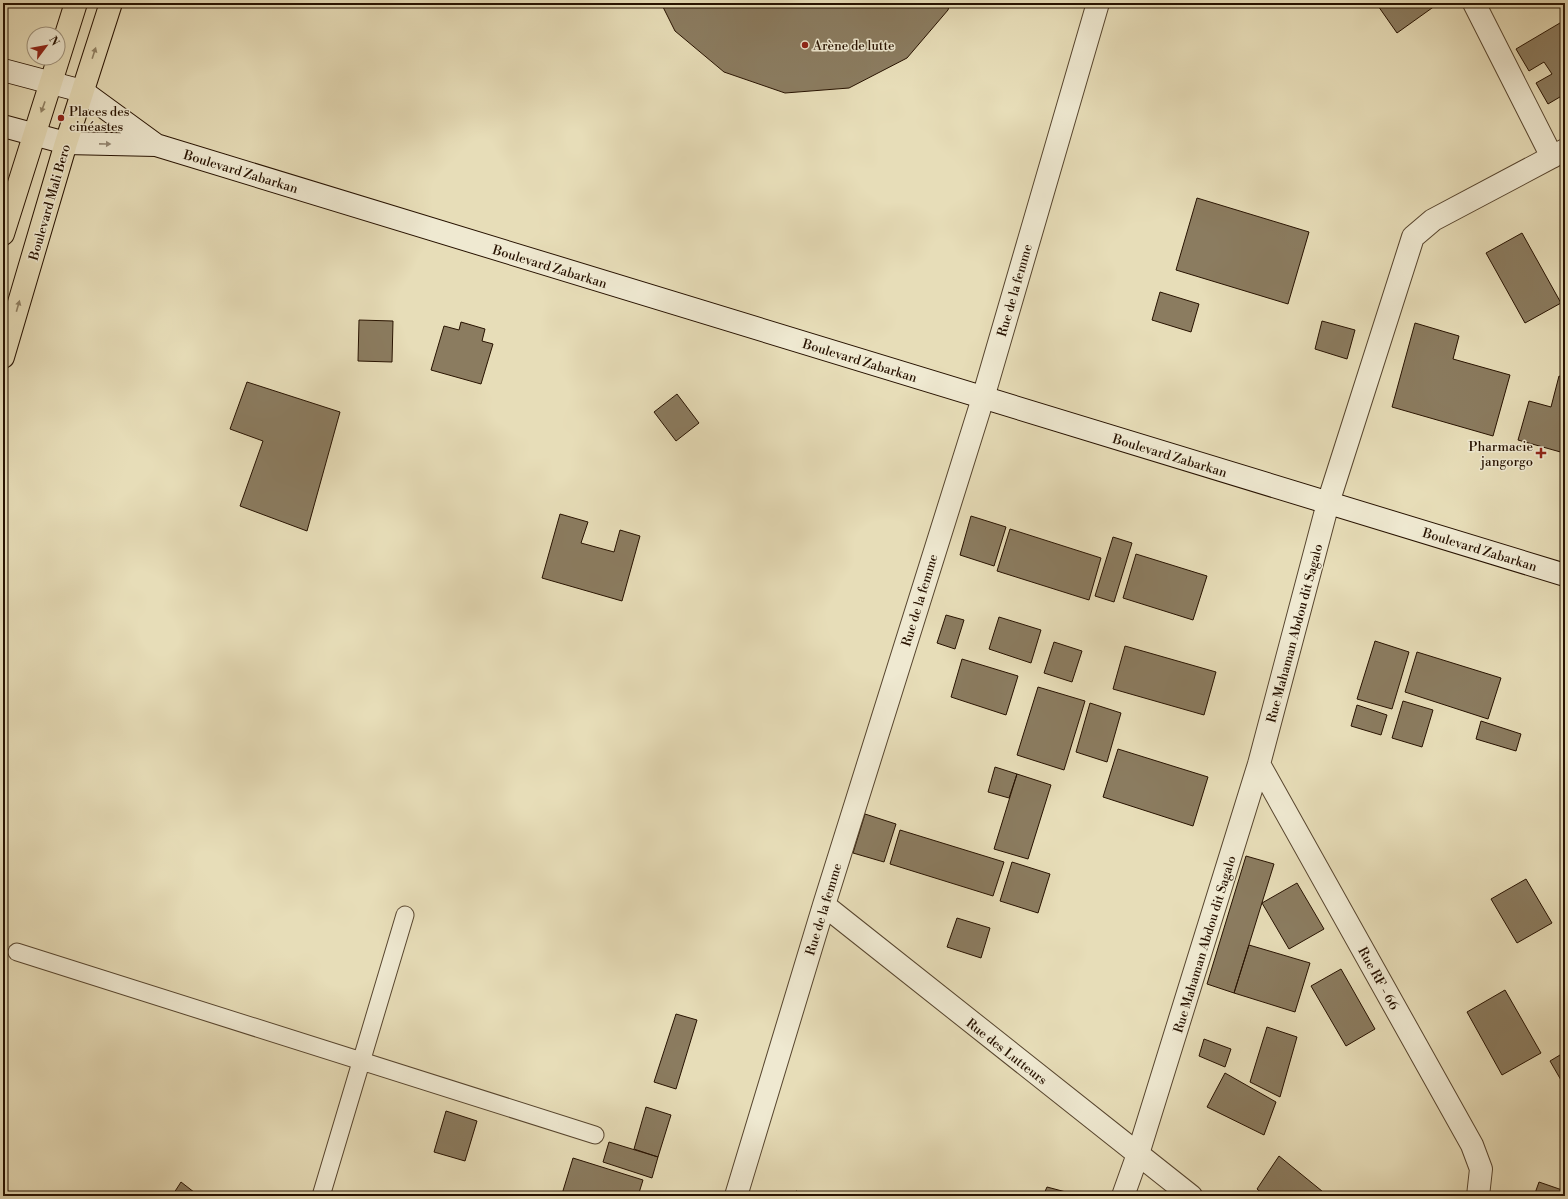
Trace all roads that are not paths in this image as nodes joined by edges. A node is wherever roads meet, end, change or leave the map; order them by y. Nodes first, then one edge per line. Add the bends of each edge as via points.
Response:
1 (76, 3) edge
2 (111, 3) edge
3 (1098, 3) edge
4 (1474, 3) edge
5 (3, 70) edge
6 (52, 82) junction
7 (82, 91) junction
8 (3, 126) edge
9 (33, 134) junction
10 (66, 143) junction
11 (156, 145) junction
12 (1558, 153) edge
13 (3, 234) edge
14 (3, 357) edge
15 (983, 398) junction
16 (1328, 503) junction
17 (1565, 575) edge
18 (1259, 764) junction
19 (824, 905) junction
20 (405, 915) dead end
21 (17, 952) dead end
22 (360, 1062) junction
23 (595, 1135) dead end
24 (1138, 1154) junction
25 (321, 1196) edge
26 (736, 1196) edge
27 (1123, 1196) edge
28 (1191, 1196) edge
29 (1478, 1196) edge

1 - 6 main road
7 -> 2 main road, Boulevard Mali Bero
3 - 15 street, Rue de la femme
4 - 12 street
5 - 6 street, Boulevard Zabarkan
6 - 7 street, Boulevard Zabarkan
6 -> 9 main road
7 - 10 main road, Boulevard Mali Bero
7 - 11 street, Boulevard Zabarkan
8 - 9 street, Boulevard Zabarkan
9 - 10 street, Boulevard Zabarkan
9 - 13 main road
10 -> 11 street, Boulevard Zabarkan
14 -> 10 main road, Boulevard Mali Bero
11 - 15 street, Boulevard Zabarkan
12 - 16 street, Rue Mahaman Abdou dit Sagalo via 1433,220 1413,237
15 - 16 street, Boulevard Zabarkan
15 - 19 street, Rue de la femme
16 - 17 street, Boulevard Zabarkan
16 - 18 street, Rue Mahaman Abdou dit Sagalo
18 - 24 street, Rue Mahaman Abdou dit Sagalo
18 - 29 street, Rue RF - 66 via 1472,1145 1481,1169
19 - 24 street, Rue des Lutteurs
19 - 26 street, Rue de la femme
20 - 22 lane
21 - 22 lane
22 - 23 lane
22 - 25 lane
24 - 27 street, Rue Mahaman Abdou dit Sagalo
24 - 28 street, Rue des Lutteurs

